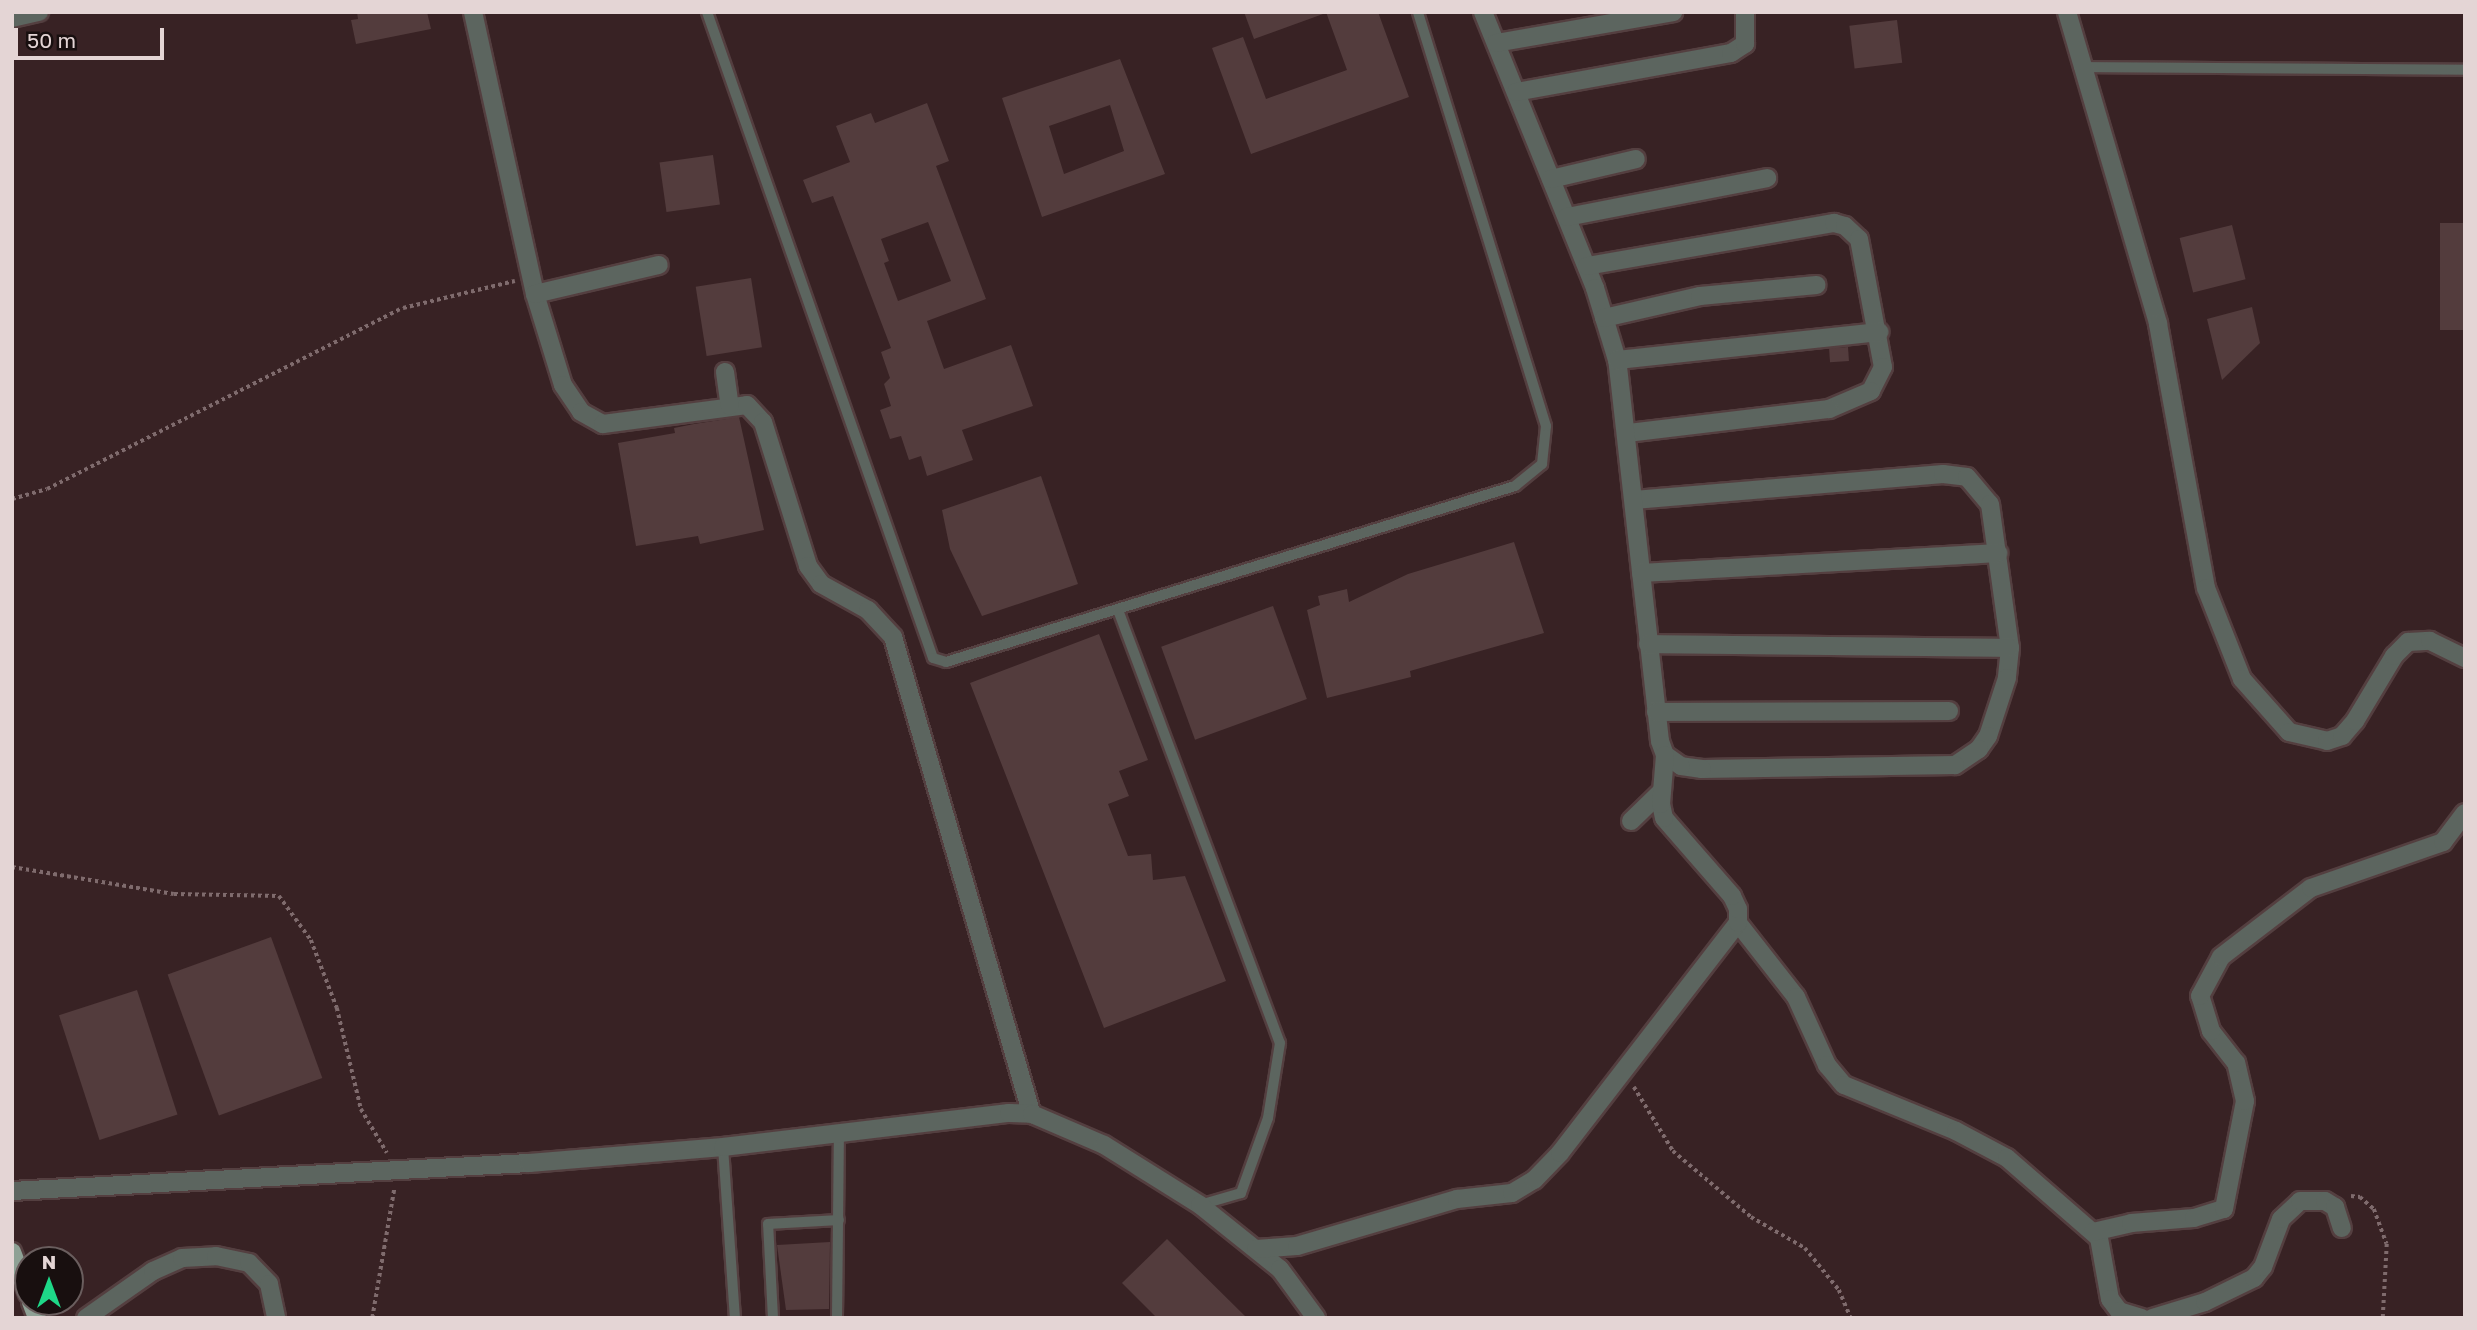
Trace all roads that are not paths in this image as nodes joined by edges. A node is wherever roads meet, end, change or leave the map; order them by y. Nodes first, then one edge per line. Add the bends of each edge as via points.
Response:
1 (39, 12) edge
2 (472, 12) edge
3 (707, 12) edge
4 (1418, 12) edge
5 (1483, 12) edge
6 (1672, 12) edge
7 (1745, 12) edge
8 (2067, 12) edge
9 (12, 18) edge
10 (1496, 43) junction
11 (2079, 67) junction
12 (2465, 71) edge
13 (1516, 92) junction
14 (1636, 159) dead end
15 (1767, 178) dead end
16 (1551, 179) junction
17 (1567, 217) junction
18 (659, 265) dead end
19 (1587, 266) junction
20 (1816, 285) dead end
21 (533, 286) junction
22 (1604, 318) junction
23 (1880, 332) junction
24 (1617, 360) junction
25 (725, 373) dead end
26 (730, 406) junction
27 (1627, 433) junction
28 (1634, 500) junction
29 (1998, 554) junction
30 (1641, 573) junction
31 (1118, 610) junction
32 (1648, 644) junction
33 (2010, 648) junction
34 (2465, 658) edge
35 (1949, 711) dead end
36 (1656, 712) junction
37 (1665, 755) junction
38 (1662, 791) junction
39 (2465, 813) edge
40 (1631, 821) dead end
41 (1738, 923) junction
42 (1032, 1114) junction
43 (839, 1135) junction
44 (723, 1147) junction
45 (12, 1191) edge
46 (1200, 1205) junction
47 (839, 1220) junction
48 (2342, 1228) dead end
49 (2093, 1232) junction
50 (1256, 1249) junction
51 (86, 1318) edge
52 (276, 1318) edge
53 (735, 1318) edge
54 (773, 1318) edge
55 (837, 1318) edge
56 (1316, 1318) edge
57 (2142, 1318) edge
58 (2152, 1318) edge

1 - 9 street
2 - 21 street
3 - 31 lane via 933,657 958,660
4 - 31 lane via 1546,426 1542,464 1515,486
5 - 10 street
6 - 10 street
7 - 13 street via 1745,44 1740,50
8 - 11 street
10 - 13 street
11 - 12 lane
11 - 34 street via 2158,324 2206,588 2242,679 2283,728 2309,740 2327,741 2342,736 2355,722 2394,656 2408,642 2430,641
13 - 16 street
14 - 16 street
15 - 17 street via 1665,194
16 - 17 street
17 - 19 street
18 - 21 street
19 - 22 street
19 - 23 street via 1834,223 1846,226 1859,239
20 - 22 street via 1700,296
21 - 26 street via 563,385 581,412 603,424
22 - 24 street
23 - 24 street
23 - 27 street via 1883,367 1871,391 1855,401 1829,409
24 - 27 street
25 - 26 street
26 - 42 street via 747,405 763,422 808,566 821,584 868,610 893,637
27 - 28 street
28 - 29 street via 1958,475 1980,488 1990,504
28 - 30 street
29 - 30 street
29 - 33 street
30 - 32 street
31 - 46 lane via 1280,1043 1268,1118 1241,1194
32 - 33 street
32 - 36 street
33 - 37 street via 2007,678 1988,736 1979,749 1955,765 1702,769 1681,766
35 - 36 street
36 - 37 street
37 - 38 street
38 - 40 street
38 - 41 street via 1668,827 1732,896
39 - 49 street via 2443,842 2311,888 2221,957 2200,996 2211,1031 2236,1063 2245,1101 2224,1209 2194,1218 2132,1223
41 - 49 street via 1796,997 1827,1065 1844,1085 1956,1131 2007,1158
41 - 50 street via 1560,1153 1534,1180 1512,1193 1457,1199 1297,1246
42 - 43 street
42 - 46 street via 1104,1145
43 - 44 street
43 - 47 lane
44 - 45 street
44 - 53 lane
46 - 50 street
47 - 54 lane via 768,1224
47 - 55 lane
48 - 58 street via 2334,1207 2314,1200 2289,1207 2254,1278 2205,1302
49 - 57 street via 2107,1266 2110,1298 2119,1311
50 - 56 street via 1280,1269
51 - 52 street via 153,1271 182,1258 216,1256 249,1263 269,1284

